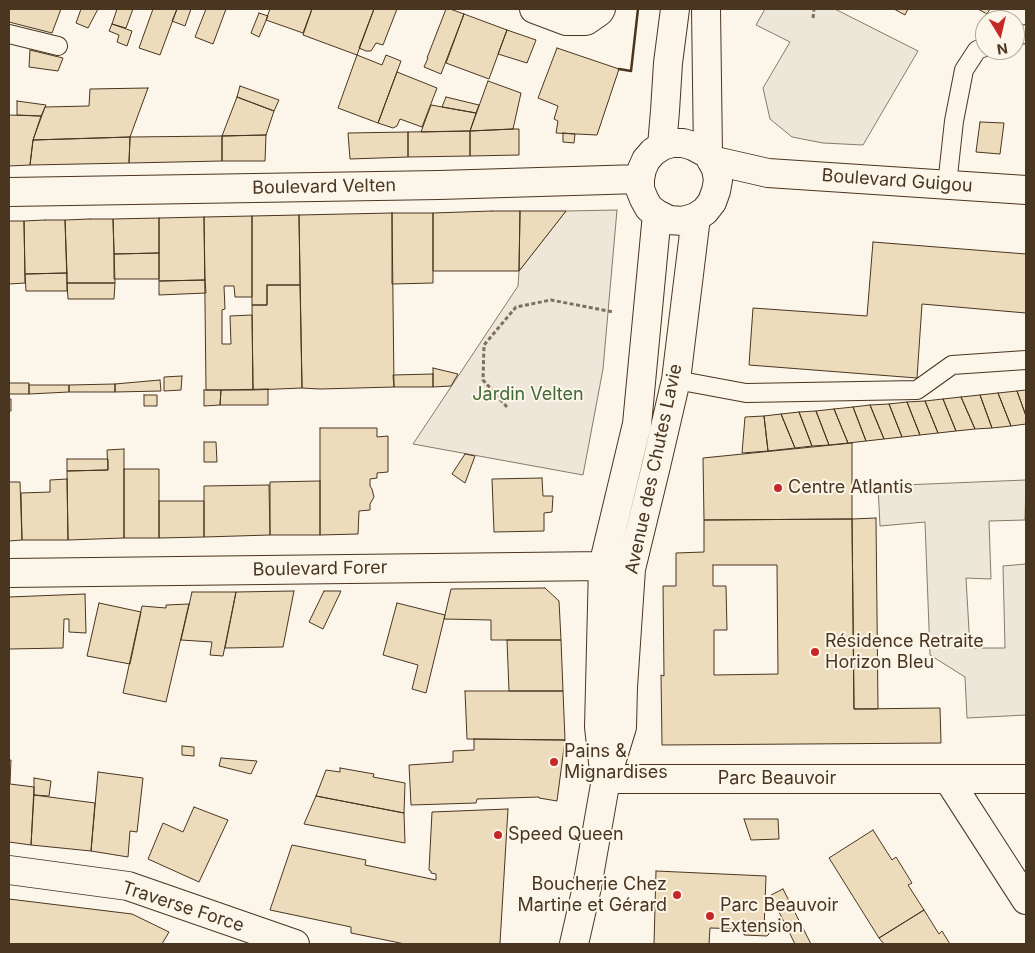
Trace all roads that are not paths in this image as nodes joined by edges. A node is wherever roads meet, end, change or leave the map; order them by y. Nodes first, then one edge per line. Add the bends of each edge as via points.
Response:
1 (534, 9) edge
2 (602, 9) edge
3 (675, 9) edge
4 (706, 9) edge
5 (9, 34) edge
6 (58, 46) dead end
7 (975, 53) edge
8 (662, 146) junction
9 (709, 157) junction
10 (768, 174) junction
11 (640, 179) junction
12 (947, 185) junction
13 (1026, 190) edge
14 (716, 191) junction
15 (9, 192) edge
16 (657, 214) junction
17 (696, 217) junction
18 (1026, 360) edge
19 (676, 380) junction
20 (603, 566) junction
21 (631, 569) junction
22 (9, 573) edge
23 (948, 779) junction
24 (1026, 779) edge
25 (606, 780) junction
26 (9, 870) edge
27 (1026, 900) edge
28 (295, 944) edge
29 (574, 944) edge

1 - 2 street via 566,21 586,21
3 - 8 street
4 - 9 street
5 - 6 lane
7 - 12 lane via 964,70
8 - 9 street via 683,143 694,146
8 - 11 street via 646,160
9 - 10 street, Boulevard Guigou
9 - 14 street via 716,169
10 - 12 street, Boulevard Guigou
10 - 14 street, Boulevard Guigou
11 - 15 street, Boulevard Velten
11 - 16 street via 644,199
12 - 13 street, Boulevard Guigou
14 - 17 street via 709,206
16 - 17 street via 669,220 683,221
16 - 20 street, Avenue des Chutes Lavie via 637,424
17 - 19 street, Avenue des Chutes Lavie
18 - 19 lane via 952,365 917,390 746,393
19 - 21 street, Avenue des Chutes Lavie
20 - 21 street, Boulevard Forer
20 - 22 street, Boulevard Forer
20 - 25 street, Avenue des Chutes Lavie via 599,727
21 - 25 street, Avenue des Chutes Lavie via 622,727
23 - 24 street, Parc Beauvoir
23 - 25 street, Parc Beauvoir
23 - 27 street
25 - 29 street, Avenue des Chutes Lavie
26 - 28 street, Traverse Force via 128,886

